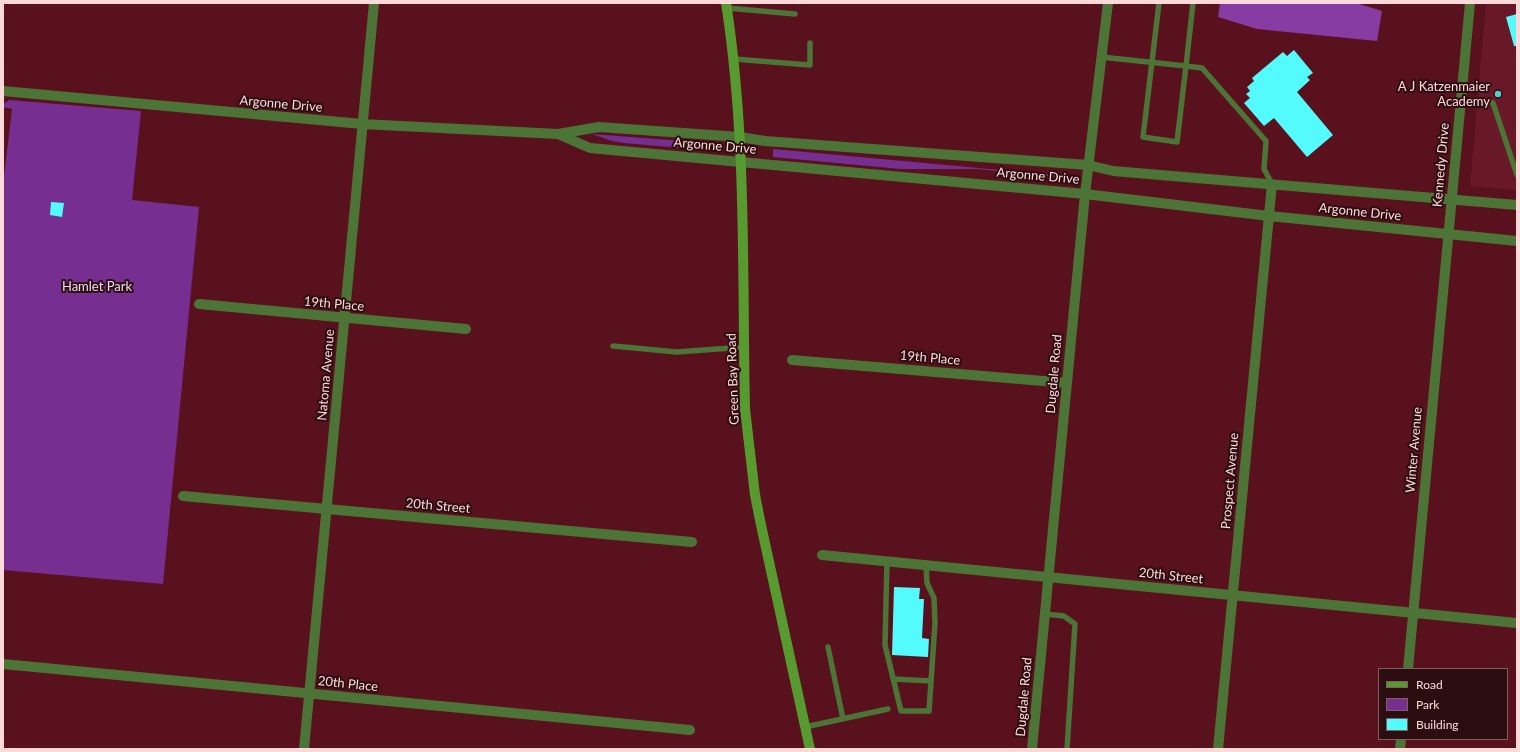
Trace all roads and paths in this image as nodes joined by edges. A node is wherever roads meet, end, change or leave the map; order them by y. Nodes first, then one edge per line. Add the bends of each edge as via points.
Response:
1 (374, 3) edge
2 (1108, 3) edge
3 (1159, 3) edge
4 (1193, 3) edge
5 (1470, 3) edge
6 (727, 5) edge
7 (794, 14) dead end
8 (810, 43) dead end
9 (1101, 57) junction
10 (734, 59) junction
11 (1152, 62) junction
12 (1186, 66) junction
13 (3, 92) edge
14 (1460, 101) junction
15 (362, 124) junction
16 (558, 134) junction
17 (740, 137) junction
18 (741, 162) junction
19 (1088, 165) junction
20 (1517, 175) edge
21 (1272, 184) junction
22 (1085, 194) junction
23 (1451, 199) junction
24 (1517, 205) edge
25 (1269, 216) junction
26 (1447, 234) junction
27 (1517, 241) edge
28 (199, 304) dead end
29 (344, 318) junction
30 (466, 329) dead end
31 (613, 346) dead end
32 (744, 347) junction
33 (792, 360) dead end
34 (1067, 383) junction
35 (183, 496) dead end
36 (326, 509) junction
37 (692, 542) dead end
38 (822, 555) dead end
39 (887, 562) junction
40 (926, 565) junction
41 (1048, 577) junction
42 (1233, 595) junction
43 (1413, 613) junction
44 (1045, 614) junction
45 (1517, 623) edge
46 (828, 647) dead end
47 (3, 664) edge
48 (1408, 668) edge
49 (894, 679) junction
50 (931, 681) junction
51 (309, 693) junction
52 (888, 709) dead end
53 (843, 719) junction
54 (805, 727) junction
55 (690, 730) dead end
56 (304, 749) edge
57 (810, 749) edge
58 (1032, 749) edge
59 (1067, 749) edge
60 (1218, 749) edge

1 - 15 street, Natoma Avenue
2 - 9 street, Dugdale Road
3 - 11 lane
4 - 12 lane
5 - 14 street, Kennedy Drive
6 - 7 lane
6 - 10 main road, Green Bay Road
8 - 10 lane via 810,65
9 - 11 lane
9 - 19 street, Dugdale Road
10 - 17 main road, Green Bay Road
11 - 12 lane
11 - 12 lane via 1143,137 1177,142
12 - 21 lane via 1202,68 1266,140 1264,169
13 - 15 street, Argonne Drive
14 - 20 lane via 1485,100 1493,103
14 - 23 street, Kennedy Drive
15 - 16 street, Argonne Drive
15 - 29 street, Natoma Avenue
16 - 17 street, Argonne Drive via 599,127
16 - 18 street, Argonne Drive via 590,148
17 - 18 main road, Green Bay Road
17 - 19 street, Argonne Drive
18 - 22 street, Argonne Drive
18 - 32 main road, Green Bay Road
19 - 21 street, Argonne Drive via 1113,170
19 - 22 street, Dugdale Road
21 - 23 street, Argonne Drive
21 - 25 street, Prospect Avenue
22 - 25 street, Argonne Drive
22 - 34 street, Dugdale Road
23 - 24 street, Argonne Drive
23 - 26 street, Kennedy Drive
25 - 26 street, Argonne Drive
25 - 42 street, Prospect Avenue
26 - 27 street, Argonne Drive
26 - 43 street, Winter Avenue
28 - 29 street, 19th Place
29 - 30 street, 19th Place
29 - 36 street, Natoma Avenue
31 - 32 lane via 677,352
32 - 54 main road, Green Bay Road via 745,409 755,495
33 - 34 street, 19th Place
34 - 41 street, Dugdale Road
35 - 36 street, 20th Street
36 - 37 street, 20th Street
36 - 51 street, Natoma Avenue
38 - 39 street, 20th Street
39 - 40 street, 20th Street
39 - 49 lane via 885,645
40 - 41 street, 20th Street
40 - 50 lane via 927,584 934,598
41 - 42 street, 20th Street
41 - 44 street, Dugdale Road
42 - 43 street, 20th Street
42 - 60 street, Prospect Avenue
43 - 45 street, 20th Street
43 - 48 street, Winter Avenue
44 - 58 street, Dugdale Road
44 - 59 lane via 1064,616 1075,624
46 - 53 lane
47 - 51 street, 20th Place
49 - 50 lane
49 - 50 lane via 901,711 929,711
51 - 55 street, 20th Place
51 - 56 street, Natoma Avenue
52 - 53 lane
53 - 54 lane
54 - 57 main road, Green Bay Road

